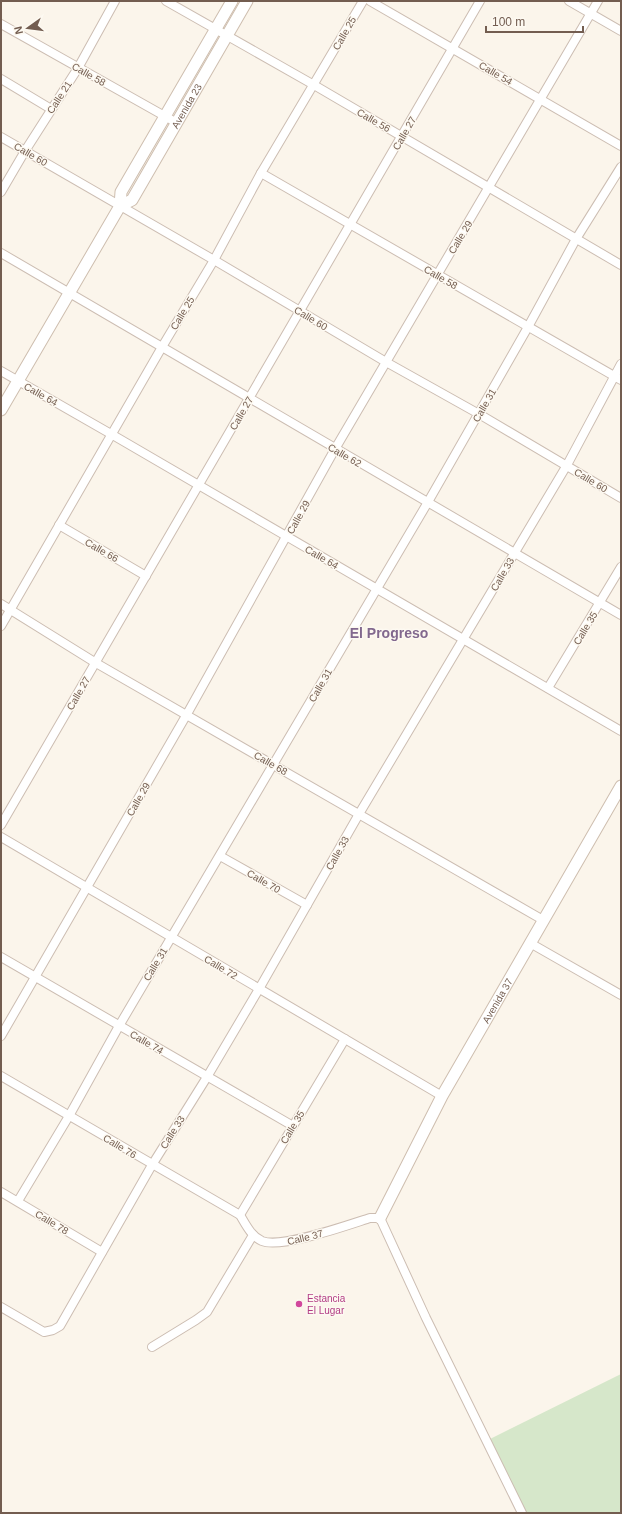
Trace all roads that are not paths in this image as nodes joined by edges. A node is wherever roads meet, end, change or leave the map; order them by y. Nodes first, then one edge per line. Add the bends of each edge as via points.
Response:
1 (115, 1) edge
2 (166, 1) edge
3 (232, 1) edge
4 (247, 1) edge
5 (363, 1) edge
6 (370, 1) edge
7 (480, 1) edge
8 (569, 1) edge
9 (598, 1) edge
10 (590, 14) junction
11 (1, 24) edge
12 (216, 28) junction
13 (621, 32) edge
14 (228, 35) junction
15 (452, 48) junction
16 (78, 68) junction
17 (1, 79) edge
18 (314, 85) junction
19 (541, 99) junction
20 (51, 109) junction
21 (165, 116) junction
22 (177, 123) junction
23 (1, 137) edge
24 (402, 137) junction
25 (621, 146) edge
26 (25, 151) junction
27 (621, 168) edge
28 (261, 173) junction
29 (490, 187) junction
30 (1, 192) edge
31 (120, 206) junction
32 (350, 224) junction
33 (576, 239) junction
34 (1, 253) edge
35 (214, 260) junction
36 (621, 265) edge
37 (437, 274) junction
38 (69, 292) junction
39 (300, 311) junction
40 (528, 327) junction
41 (162, 347) junction
42 (386, 362) junction
43 (621, 364) edge
44 (1, 371) edge
45 (617, 378) edge
46 (18, 381) junction
47 (250, 399) junction
48 (1, 410) edge
49 (479, 414) junction
50 (111, 434) junction
51 (335, 449) junction
52 (567, 465) junction
53 (200, 485) junction
54 (621, 498) edge
55 (428, 502) junction
56 (59, 525) junction
57 (287, 536) junction
58 (514, 554) junction
59 (621, 567) edge
60 (146, 576) junction
61 (376, 588) junction
62 (600, 603) junction
63 (1, 604) edge
64 (10, 610) junction
65 (621, 615) edge
66 (1, 626) edge
67 (464, 639) junction
68 (96, 663) junction
69 (548, 688) junction
70 (187, 714) junction
71 (621, 731) edge
72 (273, 765) junction
73 (621, 786) edge
74 (359, 814) junction
75 (1, 825) edge
76 (1, 837) edge
77 (220, 856) junction
78 (87, 888) junction
79 (308, 905) junction
80 (543, 920) junction
81 (171, 937) junction
82 (530, 943) junction
83 (1, 957) edge
84 (35, 977) junction
85 (259, 989) junction
86 (621, 995) edge
87 (119, 1026) junction
88 (1, 1036) edge
89 (345, 1039) junction
90 (1, 1076) edge
91 (207, 1077) junction
92 (442, 1096) junction
93 (69, 1116) junction
94 (293, 1126) junction
95 (152, 1165) junction
96 (1, 1192) edge
97 (18, 1202) junction
98 (240, 1215) junction
99 (380, 1218) junction
100 (253, 1235) junction
101 (102, 1252) junction
102 (1, 1307) edge
103 (152, 1347) dead end
104 (522, 1513) edge

1 - 16 street, Calle 21
2 - 12 street, Calle 56
3 - 12 street, Avenida 23
4 - 14 street, Avenida 23
5 - 18 street, Calle 25
6 - 15 street, Calle 54
7 - 15 street, Calle 27
8 - 10 street
9 - 10 street, Calle 29
10 - 13 street
10 - 19 street, Calle 29
11 - 16 street, Calle 58
12 - 14 street, Calle 56
12 - 21 street, Avenida 23
14 - 18 street, Calle 56
14 - 22 street, Avenida 23
15 - 19 street, Calle 54
15 - 24 street, Calle 27
16 - 20 street, Calle 21
16 - 21 street, Calle 58
17 - 20 street
18 - 24 street, Calle 56
18 - 28 street, Calle 25
19 - 25 street, Calle 54
19 - 29 street, Calle 29
20 - 26 street, Calle 21
21 - 22 street, Calle 58
21 - 31 street, Avenida 23 via 121,192
22 - 31 street, Avenida 23 via 132,200
23 - 26 street, Calle 60
24 - 29 street, Calle 56
24 - 32 street, Calle 27
26 - 30 street, Calle 21
26 - 31 street, Calle 60
27 - 33 street, Calle 31
28 - 32 street, Calle 58
28 - 35 street, Calle 25
29 - 33 street, Calle 56
29 - 37 street, Calle 29
31 - 35 street, Calle 60
31 - 38 street, Avenida 23
32 - 37 street, Calle 58
32 - 39 street, Calle 27
33 - 36 street, Calle 56
33 - 40 street, Calle 31
34 - 38 street, Calle 62
35 - 39 street, Calle 60
35 - 41 street, Calle 25
37 - 40 street, Calle 58
37 - 42 street, Calle 29
38 - 41 street, Calle 62
38 - 46 street, Avenida 23
39 - 42 street, Calle 60
39 - 47 street, Calle 27
40 - 45 street, Calle 58
40 - 49 street, Calle 31
41 - 47 street, Calle 62
41 - 50 street, Calle 25
42 - 49 street, Calle 60
42 - 51 street, Calle 29
43 - 45 street, Calle 33
44 - 46 street, Calle 64
45 - 52 street, Calle 33
46 - 48 street, Avenida 23
46 - 50 street, Calle 64
47 - 51 street, Calle 62
47 - 53 street, Calle 27
49 - 52 street, Calle 60
49 - 55 street, Calle 31
50 - 53 street, Calle 64
50 - 56 street, Calle 25
51 - 55 street, Calle 62
51 - 57 street, Calle 29
52 - 54 street, Calle 60
52 - 58 street, Calle 33
53 - 57 street, Calle 64
53 - 60 street, Calle 27
55 - 58 street, Calle 62
55 - 61 street, Calle 31
56 - 60 street, Calle 66
56 - 64 street, Calle 25
57 - 61 street, Calle 64
57 - 70 street, Calle 29
58 - 62 street, Calle 62
58 - 67 street, Calle 33
59 - 62 street, Calle 35
60 - 68 street, Calle 27
61 - 67 street, Calle 64
61 - 72 street, Calle 31
62 - 65 street, Calle 62
62 - 69 street, Calle 35
63 - 64 street, Calle 68
64 - 66 street, Calle 25
64 - 68 street, Calle 68
67 - 69 street, Calle 64
67 - 74 street, Calle 33
68 - 70 street, Calle 68
68 - 75 street, Calle 27
69 - 71 street, Calle 64
70 - 72 street, Calle 68
70 - 78 street, Calle 29
72 - 74 street, Calle 68
72 - 77 street, Calle 31
73 - 80 street, Avenida 37
74 - 79 street, Calle 33
74 - 80 street, Calle 68
76 - 78 street, Calle 72
77 - 79 street, Calle 70
77 - 81 street, Calle 31
78 - 81 street, Calle 72
78 - 84 street, Calle 29
79 - 85 street, Calle 33
80 - 82 street, Avenida 37
81 - 85 street, Calle 72
81 - 87 street, Calle 31
82 - 86 street
82 - 92 street, Avenida 37
83 - 84 street, Calle 74
84 - 87 street, Calle 74
84 - 88 street, Calle 29
85 - 89 street, Calle 72
85 - 91 street, Calle 33
87 - 91 street, Calle 74
87 - 93 street, Calle 31
89 - 92 street, Calle 72
89 - 94 street, Calle 35
90 - 93 street, Calle 76
91 - 94 street, Calle 74
91 - 95 street, Calle 33
92 - 99 street, Avenida 37
93 - 95 street, Calle 76
93 - 97 street, Calle 31
94 - 98 street, Calle 35
95 - 98 street, Calle 76
95 - 101 street, Calle 33
96 - 97 street, Calle 78
97 - 101 street, Calle 78
98 - 100 street
99 - 100 street, Calle 37 via 370,1218 292,1241 272,1244
99 - 104 street
100 - 103 street via 207,1312
101 - 102 street, Calle 33 via 60,1326 53,1330 44,1332

